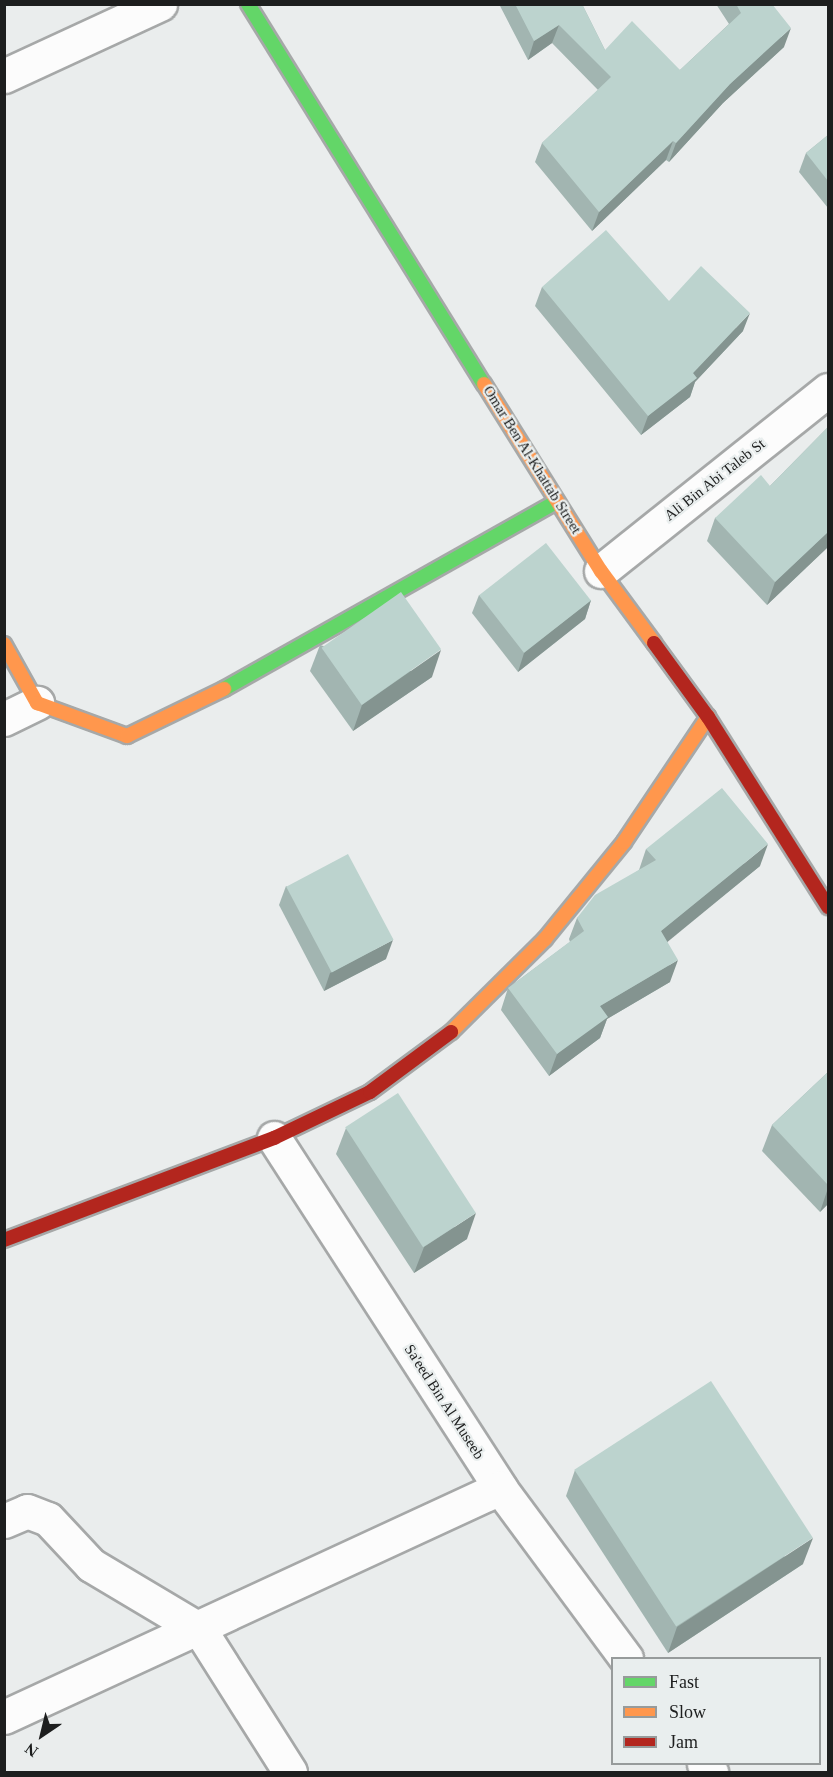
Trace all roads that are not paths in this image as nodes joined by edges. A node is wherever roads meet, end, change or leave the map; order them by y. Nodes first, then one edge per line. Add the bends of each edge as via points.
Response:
1 (160, 4) edge
2 (248, 4) edge
3 (4, 76) edge
4 (828, 390) edge
5 (557, 501) junction
6 (601, 571) junction
7 (4, 644) edge
8 (37, 703) junction
9 (708, 717) junction
10 (4, 719) edge
11 (828, 907) edge
12 (274, 1138) junction
13 (4, 1240) edge
14 (500, 1488) junction
15 (4, 1521) edge
16 (200, 1630) junction
17 (625, 1657) edge
18 (4, 1717) edge
19 (290, 1773) edge

1 - 3 street
2 - 5 street, Omar Ben Al-Khattab Street
4 - 6 street, Ali Bin Abi Taleb St
5 - 6 street, Omar Ben Al-Khattab Street
5 - 8 street via 346,623 164,721 127,736
6 - 9 street, Omar Ben Al-Khattab Street
7 - 8 street
8 - 10 street
9 - 11 street, Omar Ben Al-Khattab Street
9 - 12 street via 624,842 545,939 454,1030 370,1092
12 - 13 street
12 - 14 street, Sa'eed Bin Al Museeb
14 - 16 street
14 - 17 street, Sa'eed Bin Al Museeb
15 - 16 street via 27,1511 48,1519 91,1565
16 - 18 street
16 - 19 street

